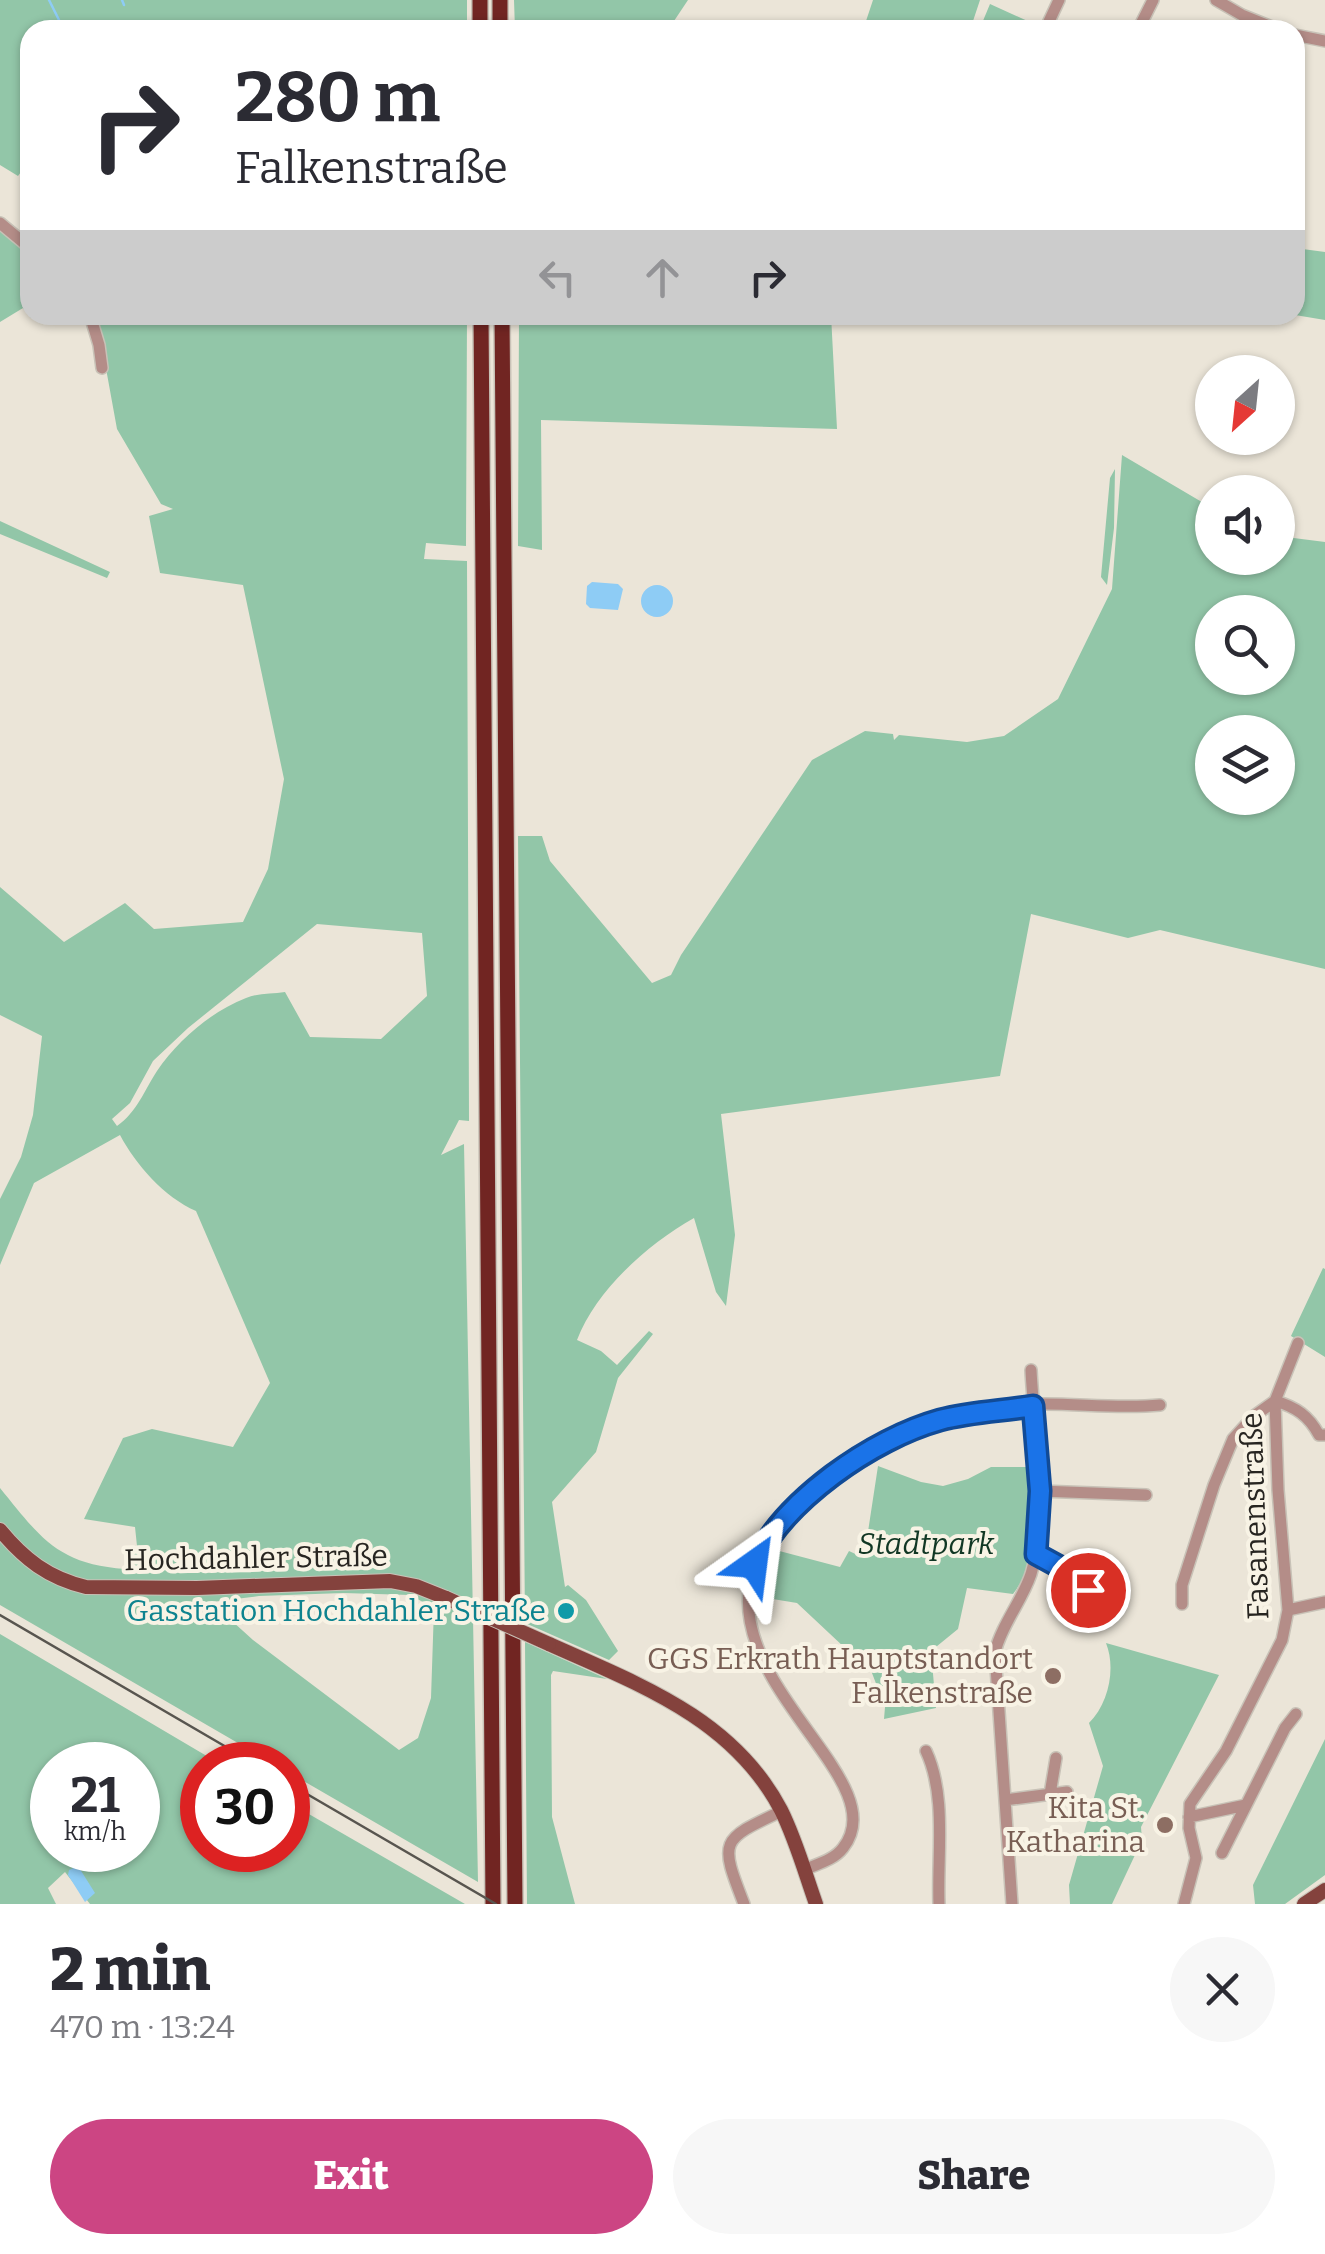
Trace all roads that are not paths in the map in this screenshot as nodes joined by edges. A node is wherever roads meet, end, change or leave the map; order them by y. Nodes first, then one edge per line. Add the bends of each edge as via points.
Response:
1 (1216, 0) edge
2 (1254, 20) edge
3 (0, 223) edge
4 (20, 240) edge
5 (93, 325) edge
6 (481, 325) edge
7 (502, 325) edge
8 (102, 368) dead end
9 (1298, 1344) dead end
10 (1031, 1370) dead end
11 (1276, 1401) junction
12 (1160, 1405) dead end
13 (1033, 1406) junction
14 (1325, 1435) edge
15 (1040, 1491) junction
16 (1146, 1495) dead end
17 (0, 1530) edge
18 (1036, 1554) junction
19 (1087, 1596) dead end
20 (1325, 1602) edge
21 (1182, 1604) dead end
22 (1288, 1610) junction
23 (1296, 1714) dead end
24 (926, 1752) dead end
25 (1056, 1758) dead end
26 (1067, 1792) dead end
27 (1050, 1794) junction
28 (1005, 1800) junction
29 (1246, 1805) junction
30 (782, 1811) junction
31 (1189, 1817) junction
32 (1222, 1853) dead end
33 (804, 1870) junction
34 (1325, 1890) edge
35 (493, 1904) edge
36 (515, 1904) edge
37 (744, 1904) edge
38 (816, 1904) edge
39 (939, 1904) edge
40 (1012, 1904) edge
41 (1184, 1904) edge
42 (1304, 1904) edge

1 - 2 street
3 - 4 street
5 - 8 street
6 - 35 highway
7 - 36 highway
9 - 11 street, Fasanenstraße
10 - 13 street
11 - 14 street
11 - 21 street via 1248,1422 1228,1450 1182,1585
11 - 22 street, Fasanenstraße
12 - 13 street
13 - 15 street
13 - 33 street via 937,1421 890,1442 829,1478 764,1542 750,1598 759,1655 782,1699 844,1781 852,1812 843,1848
15 - 16 street
15 - 18 street
17 - 30 main road, Hochdahler Straße, bridge via 38,1568 86,1587 390,1581 416,1586 623,1678 712,1727 752,1763
18 - 19 street via 1082,1579
18 - 28 street via 995,1652
20 - 22 street
22 - 31 street, Fasanenstraße via 1275,1656 1226,1752 1194,1793
23 - 29 street
24 - 39 street via 934,1766
25 - 27 street
26 - 27 street
27 - 28 street
28 - 40 street
29 - 31 street
29 - 32 street
30 - 33 main road, Hochdahler Straße
30 - 37 street via 730,1840 727,1854
31 - 41 street via 1196,1858
33 - 38 main road, Hochdahler Straße
34 - 42 main road

